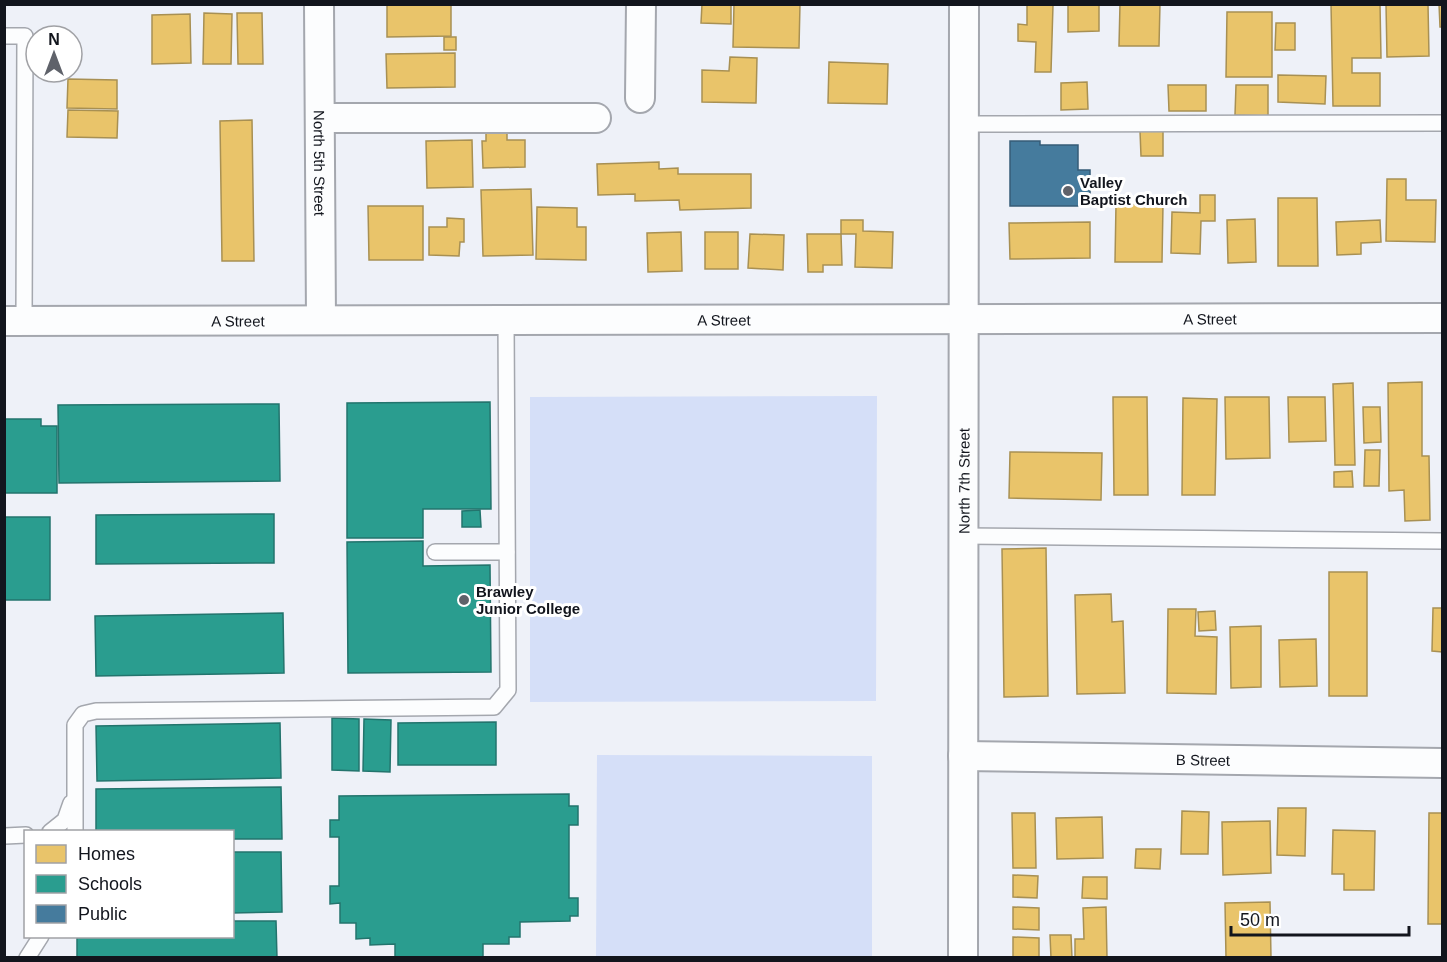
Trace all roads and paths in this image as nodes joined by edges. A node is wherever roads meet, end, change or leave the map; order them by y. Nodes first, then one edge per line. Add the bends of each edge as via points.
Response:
1 (319, 4) edge
2 (641, 4) edge
3 (964, 4) edge
4 (4, 36) edge
5 (640, 98) dead end
6 (320, 118) junction
7 (596, 118) dead end
8 (964, 123) junction
9 (1443, 123) edge
10 (1443, 318) edge
11 (964, 319) junction
12 (321, 320) junction
13 (506, 320) junction
14 (14, 321) edge
15 (964, 536) junction
16 (1443, 541) edge
17 (435, 552) dead end
18 (507, 552) junction
19 (963, 756) junction
20 (1443, 763) edge
21 (76, 789) junction
22 (51, 830) edge
23 (75, 830) edge
24 (24, 835) edge
25 (5, 836) edge
26 (40, 938) edge
27 (27, 957) edge
28 (963, 957) edge

1 - 6 street, North 5th Street
2 - 5 street
3 - 8 street, North 7th Street
4 - 14 lane via 26,36
6 - 7 street
6 - 12 street, North 5th Street
8 - 9 lane
8 - 11 street, North 7th Street
10 - 11 street, A Street
11 - 13 street, A Street
11 - 15 street, North 7th Street
12 - 13 street, A Street
12 - 14 street, A Street
13 - 18 lane
15 - 16 lane
15 - 19 street, North 7th Street
17 - 18 lane
18 - 21 lane via 508,690 494,707 96,711 83,714 75,725
19 - 20 street, B Street
19 - 28 street, North 7th Street
21 - 22 lane via 65,820
21 - 23 lane
24 - 25 lane
26 - 27 lane

